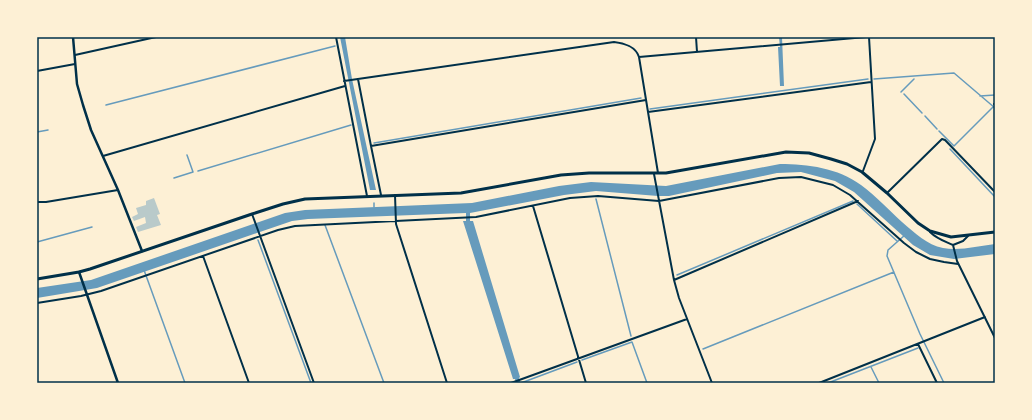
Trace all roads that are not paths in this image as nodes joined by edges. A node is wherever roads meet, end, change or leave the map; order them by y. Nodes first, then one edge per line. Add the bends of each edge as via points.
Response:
1 (73, 37) edge
2 (156, 37) edge
3 (336, 37) edge
4 (696, 37) edge
5 (866, 37) edge
6 (869, 37) edge
7 (697, 52) junction
8 (74, 55) junction
9 (639, 57) junction
10 (75, 64) junction
11 (37, 71) edge
12 (358, 79) junction
13 (345, 81) junction
14 (871, 82) junction
15 (345, 86) junction
16 (646, 100) junction
17 (648, 112) junction
18 (371, 146) junction
19 (103, 156) junction
20 (862, 172) junction
21 (654, 174) junction
22 (659, 174) junction
23 (118, 190) junction
24 (886, 192) junction
25 (995, 192) edge
26 (380, 195) junction
27 (395, 195) junction
28 (368, 196) junction
29 (659, 200) junction
30 (858, 201) junction
31 (37, 202) edge
32 (533, 206) junction
33 (252, 214) junction
34 (396, 219) junction
35 (930, 231) junction
36 (995, 232) edge
37 (259, 235) junction
38 (968, 236) junction
39 (953, 246) junction
40 (142, 251) junction
41 (203, 256) junction
42 (958, 262) junction
43 (79, 272) junction
44 (37, 279) edge
45 (674, 280) junction
46 (86, 294) junction
47 (37, 303) edge
48 (985, 317) junction
49 (687, 319) junction
50 (995, 338) edge
51 (918, 344) junction
52 (579, 359) junction
53 (118, 383) edge
54 (249, 383) edge
55 (314, 383) edge
56 (447, 383) edge
57 (511, 383) edge
58 (586, 383) edge
59 (712, 383) edge
60 (819, 383) edge
61 (937, 383) edge

1 - 8 street
2 - 8 street
3 - 13 street
4 - 7 street
5 - 7 street
6 - 14 street
7 - 9 street
8 - 10 street
9 - 12 street via 633,48 614,42
9 - 16 street
10 - 11 street
10 - 19 street via 83,105
12 - 13 street
12 - 18 street
13 - 15 street
14 - 17 street
14 - 20 street via 875,139
15 - 19 street
15 - 28 street
16 - 17 street
16 - 18 street
17 - 22 street
18 - 26 street
19 - 23 street
20 - 22 highway via 831,159 786,152
20 - 24 highway
21 - 22 highway
21 - 27 highway via 561,175 461,193
21 - 29 street
23 - 31 street
23 - 40 street
24 - 25 street via 942,139
24 - 35 highway
26 - 27 highway
26 - 28 highway
27 - 34 street
28 - 33 highway via 306,199
29 - 30 street via 779,178 801,177 833,185
29 - 32 street via 598,196 570,198
29 - 45 street
30 - 42 street via 916,252 930,259
30 - 45 street
32 - 34 street via 466,218
32 - 52 street
33 - 37 street
33 - 40 highway
34 - 37 street via 295,226
34 - 56 street
35 - 38 highway via 951,237
35 - 39 street via 935,237
36 - 38 highway
37 - 41 street
37 - 55 street
38 - 39 street
39 - 42 street
40 - 43 highway
41 - 46 street
41 - 54 street
42 - 48 street
43 - 44 highway
43 - 46 street
45 - 49 street
46 - 47 street
46 - 53 street
48 - 50 street
48 - 51 street
49 - 52 street
49 - 59 street
51 - 60 street
51 - 61 street
52 - 57 street
52 - 58 street

